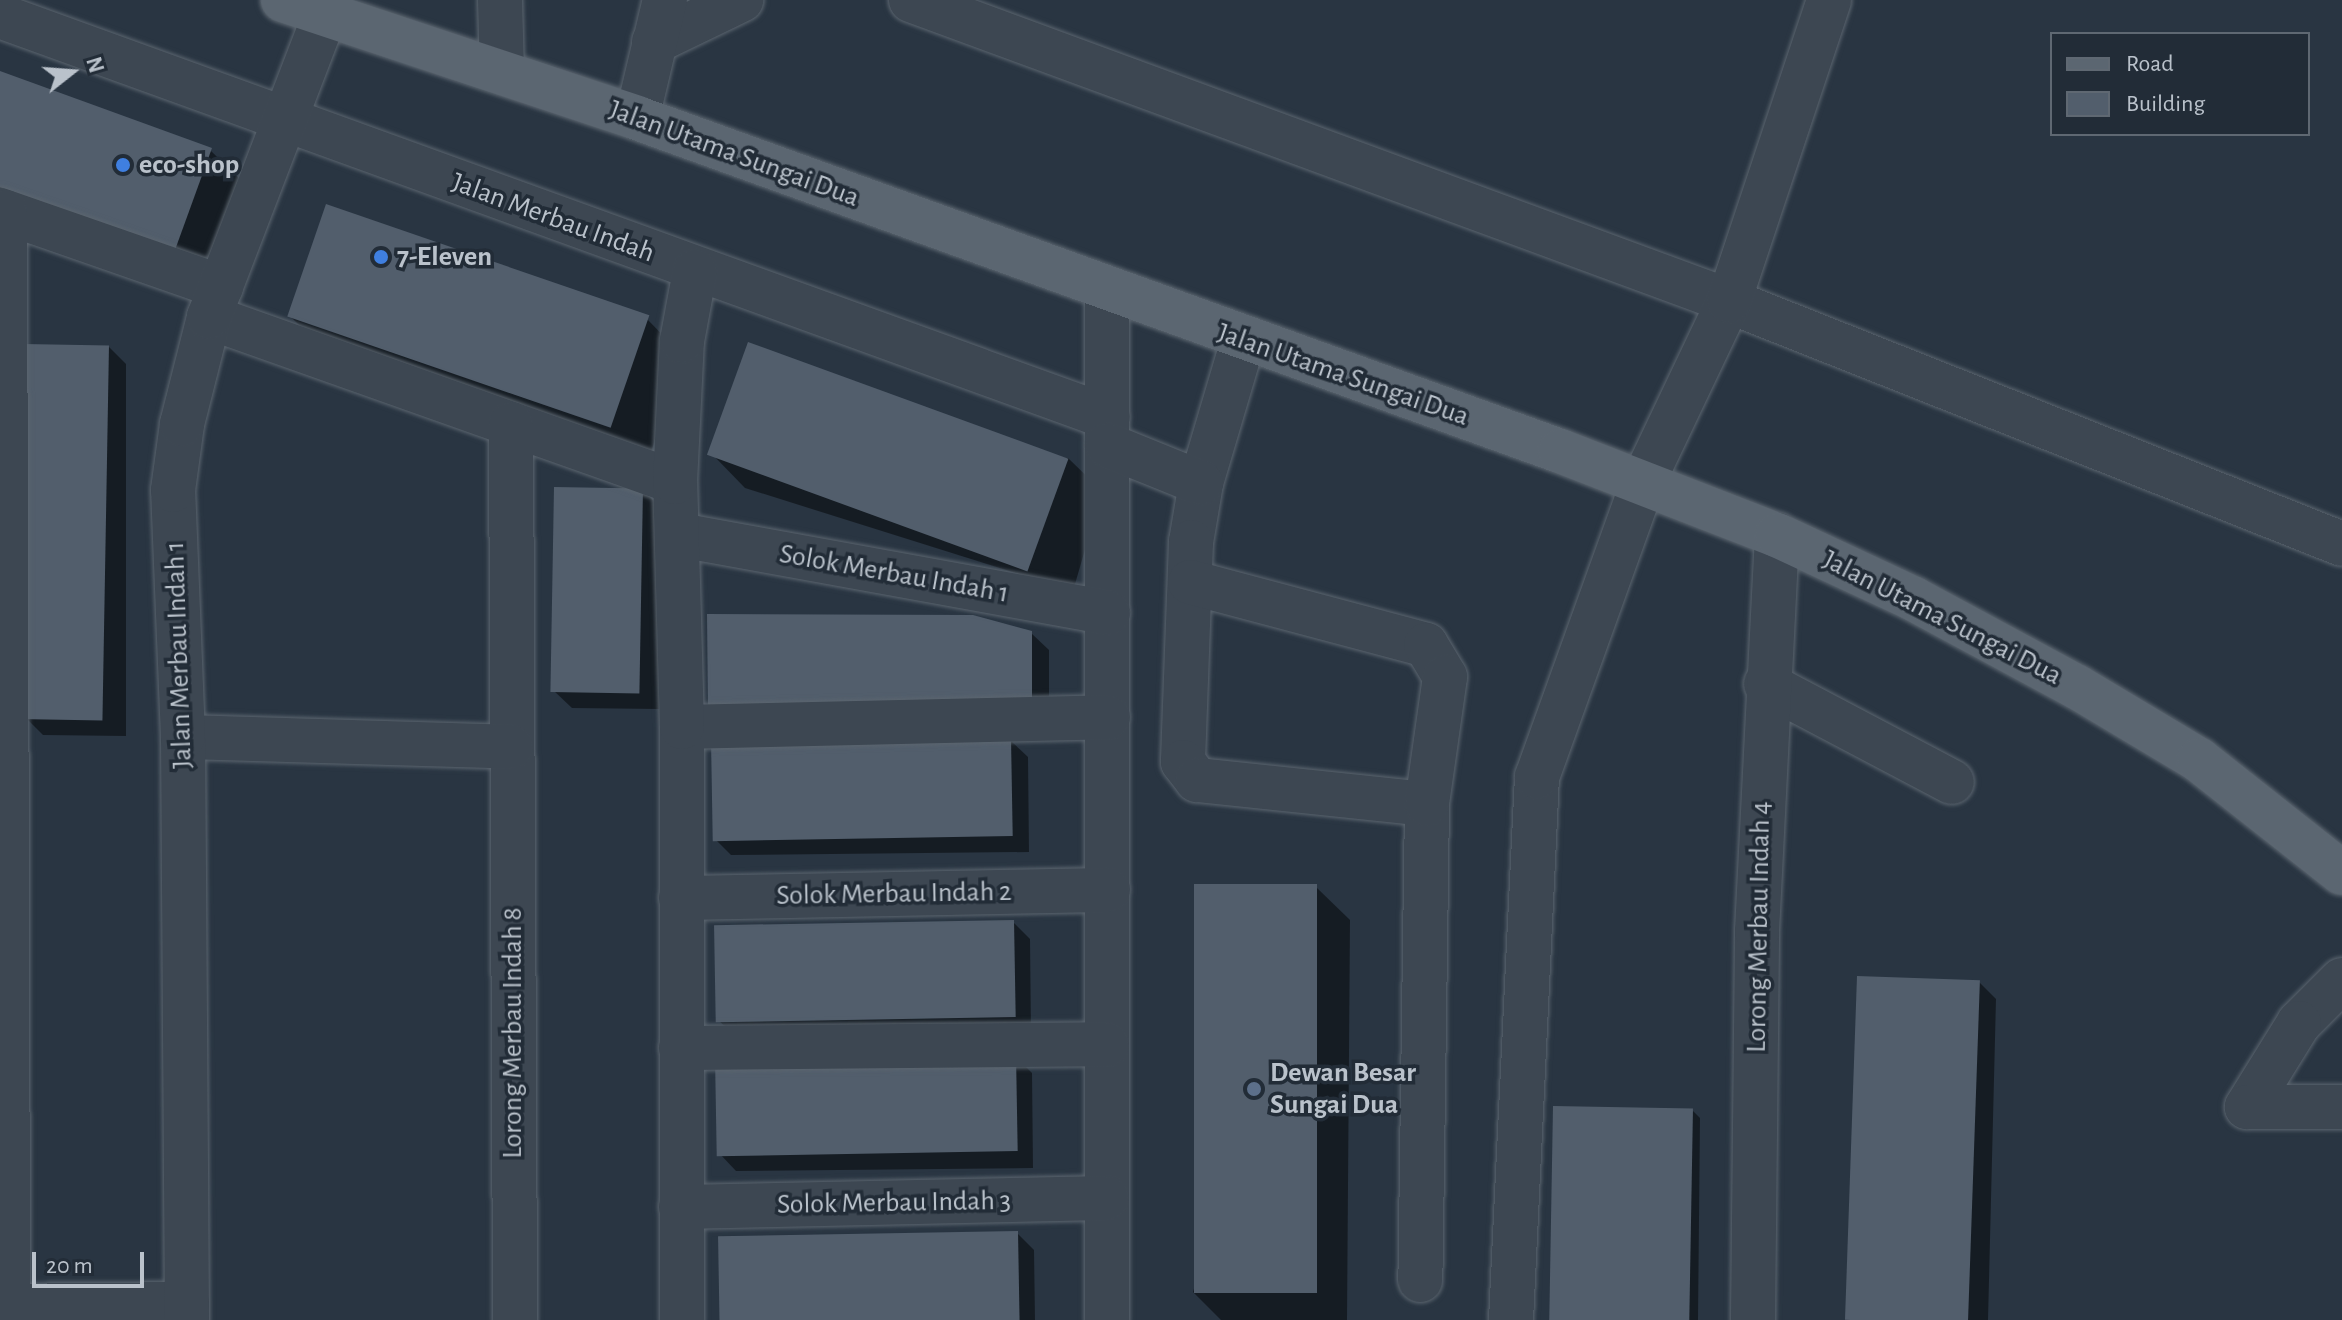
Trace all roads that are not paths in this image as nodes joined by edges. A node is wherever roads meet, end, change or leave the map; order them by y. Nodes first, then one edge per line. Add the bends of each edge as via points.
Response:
1 (283, 0) edge
2 (500, 0) edge
3 (665, 0) edge
4 (741, 0) edge
5 (911, 0) edge
6 (1829, 0) edge
7 (325, 15) junction
8 (0, 16) edge
9 (654, 42) junction
10 (502, 72) junction
11 (637, 118) junction
12 (286, 120) junction
13 (3, 211) edge
14 (695, 271) junction
15 (1107, 290) junction
16 (1729, 301) junction
17 (215, 302) junction
18 (1243, 341) junction
19 (511, 424) junction
20 (1107, 431) junction
21 (675, 482) junction
22 (1643, 482) junction
23 (1201, 483) junction
24 (680, 535) junction
25 (1777, 535) junction
26 (2342, 544) edge
27 (1190, 582) junction
28 (1108, 613) junction
29 (1766, 684) junction
30 (1108, 717) junction
31 (682, 727) junction
32 (183, 737) junction
33 (511, 747) junction
34 (1952, 782) dead end
35 (1427, 804) junction
36 (2342, 873) edge
37 (1108, 890) junction
38 (681, 898) junction
39 (2342, 980) edge
40 (1107, 1044) junction
41 (681, 1048) junction
42 (2342, 1107) edge
43 (1107, 1198) junction
44 (681, 1207) junction
45 (1420, 1280) dead end
46 (5, 1310) edge
47 (187, 1312) edge
48 (515, 1320) edge
49 (682, 1320) edge
50 (1107, 1320) edge
51 (1511, 1320) edge
52 (1753, 1320) edge

1 - 7 main road, Jalan Utama Sungai Dua
2 - 10 street
3 - 9 street
4 - 9 street
5 - 16 street
6 - 16 street
7 - 10 main road, Jalan Utama Sungai Dua
7 - 12 street, Jalan Merbau Indah 1
8 - 12 street, Jalan Merbau Indah
9 - 11 street
10 - 11 main road, Jalan Utama Sungai Dua
11 - 15 main road, Jalan Utama Sungai Dua
12 - 14 street, Jalan Merbau Indah
12 - 17 street, Jalan Merbau Indah 1
13 - 17 street
13 - 46 street
14 - 20 street, Jalan Merbau Indah
14 - 21 street via 682,341
15 - 18 main road, Jalan Utama Sungai Dua
15 - 20 street
16 - 22 street
16 - 26 street
17 - 19 street
17 - 32 street, Jalan Merbau Indah 1 via 182,424 173,490
18 - 22 main road, Jalan Utama Sungai Dua
18 - 23 street
19 - 21 street
19 - 33 street, Lorong Merbau Indah 8
20 - 23 street, Jalan Merbau Indah
20 - 28 street
21 - 24 street
22 - 25 main road, Jalan Utama Sungai Dua
22 - 51 street via 1537,777
23 - 27 street
24 - 28 street, Solok Merbau Indah 1
24 - 31 street
25 - 29 street, Lorong Merbau Indah 4
25 - 36 main road, Jalan Utama Sungai Dua via 1914,599 2077,687 2199,760
27 - 35 street via 1426,645 1445,677
27 - 35 street via 1183,762 1197,780
28 - 30 street
29 - 34 street
29 - 52 street, Lorong Merbau Indah 4
30 - 31 street
30 - 37 street
31 - 38 street
32 - 33 street
32 - 47 street, Jalan Merbau Indah 1
33 - 48 street, Lorong Merbau Indah 8
35 - 45 street
37 - 38 street, Solok Merbau Indah 2
37 - 40 street
38 - 41 street
39 - 42 street via 2299,1023 2247,1107
40 - 41 street
40 - 43 street
41 - 44 street
43 - 44 street, Solok Merbau Indah 3
43 - 50 street
44 - 49 street
46 - 47 street

